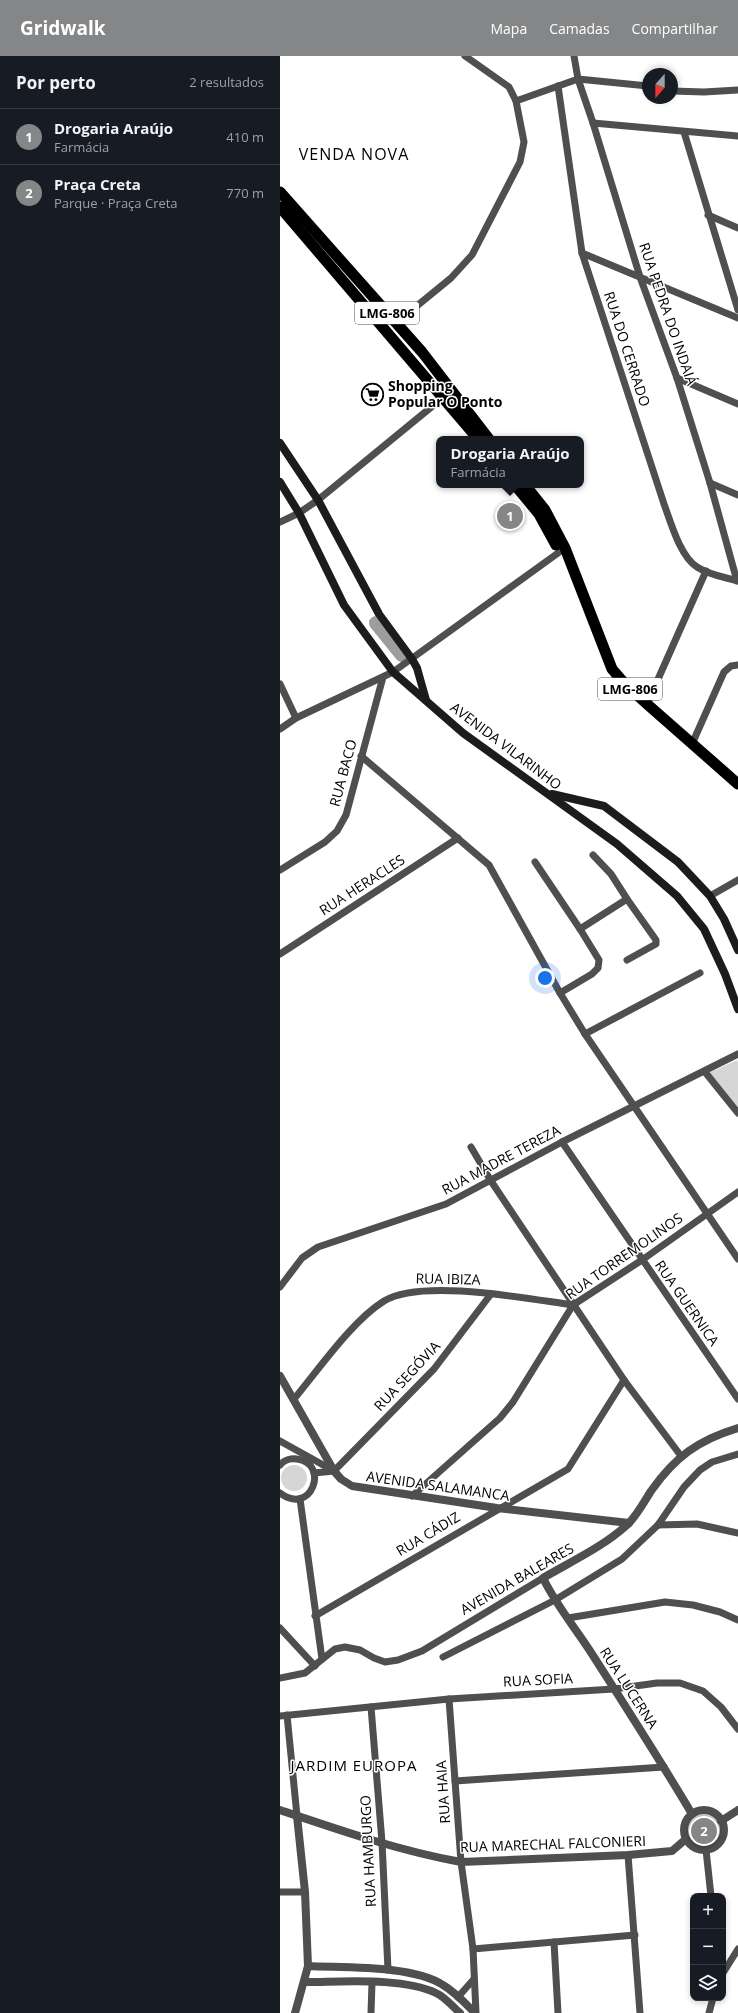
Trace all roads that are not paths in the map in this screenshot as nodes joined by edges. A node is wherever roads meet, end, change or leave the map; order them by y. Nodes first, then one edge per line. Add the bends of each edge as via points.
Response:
1 (465, 56) edge
2 (574, 56) edge
3 (578, 79) junction
4 (642, 85) edge
5 (558, 86) junction
6 (738, 90) edge
7 (678, 91) edge
8 (516, 101) junction
9 (593, 123) junction
10 (684, 132) junction
11 (738, 136) edge
12 (280, 192) edge
13 (280, 207) edge
14 (708, 214) junction
15 (738, 228) edge
16 (582, 253) junction
17 (640, 276) junction
18 (738, 310) edge
19 (738, 318) edge
20 (396, 323) junction
21 (677, 378) junction
22 (447, 393) junction
23 (738, 404) edge
24 (476, 436) edge
25 (486, 436) edge
26 (280, 444) edge
27 (280, 482) edge
28 (710, 483) junction
29 (517, 488) edge
30 (527, 488) edge
31 (738, 495) edge
32 (318, 500) junction
33 (299, 513) junction
34 (280, 522) edge
35 (562, 549) junction
36 (706, 571) junction
37 (738, 581) edge
38 (412, 659) junction
39 (738, 665) edge
40 (393, 672) junction
41 (383, 677) junction
42 (280, 684) edge
43 (426, 702) junction
44 (647, 704) junction
45 (296, 718) junction
46 (280, 729) edge
47 (692, 744) junction
48 (361, 756) junction
49 (738, 784) edge
50 (546, 793) junction
51 (458, 838) junction
52 (593, 855) dead end
53 (535, 862) dead end
54 (280, 870) edge
55 (738, 880) edge
56 (710, 896) junction
57 (627, 899) junction
58 (580, 929) junction
59 (738, 950) edge
60 (280, 954) edge
61 (627, 960) dead end
62 (700, 973) dead end
63 (560, 993) junction
64 (738, 1009) edge
65 (585, 1034) junction
66 (738, 1054) edge
67 (705, 1072) junction
68 (635, 1106) junction
69 (738, 1113) edge
70 (562, 1142) junction
71 (471, 1147) dead end
72 (491, 1181) junction
73 (738, 1192) edge
74 (706, 1214) junction
75 (738, 1259) edge
76 (642, 1260) junction
77 (280, 1287) edge
78 (491, 1294) junction
79 (573, 1305) junction
80 (280, 1376) edge
81 (624, 1380) junction
82 (294, 1399) junction
83 (738, 1399) edge
84 (738, 1428) edge
85 (280, 1440) edge
86 (294, 1447) junction
87 (738, 1454) edge
88 (681, 1456) junction
89 (295, 1458) junction
90 (280, 1465) edge
91 (334, 1471) junction
92 (314, 1473) junction
93 (280, 1493) edge
94 (412, 1496) junction
95 (300, 1498) junction
96 (497, 1508) junction
97 (629, 1523) junction
98 (658, 1525) junction
99 (738, 1533) edge
100 (543, 1578) junction
101 (555, 1600) junction
102 (315, 1616) junction
103 (568, 1618) junction
104 (738, 1620) edge
105 (280, 1628) edge
106 (443, 1657) dead end
107 (322, 1659) junction
108 (315, 1666) junction
109 (280, 1678) edge
110 (614, 1688) junction
111 (449, 1698) junction
112 (371, 1707) junction
113 (284, 1715) edge
114 (738, 1730) edge
115 (664, 1767) junction
116 (455, 1780) junction
117 (280, 1810) edge
118 (738, 1810) edge
119 (692, 1814) junction
120 (297, 1816) junction
121 (721, 1821) junction
122 (686, 1839) junction
123 (382, 1842) junction
124 (706, 1850) junction
125 (628, 1856) junction
126 (461, 1862) junction
127 (280, 1892) edge
128 (304, 1892) junction
129 (710, 1893) edge
130 (634, 1935) junction
131 (554, 1942) junction
132 (473, 1949) junction
133 (738, 1950) edge
134 (308, 1966) junction
135 (726, 1968) edge
136 (388, 1970) junction
137 (474, 1978) junction
138 (305, 1982) junction
139 (372, 1983) junction
140 (458, 1997) junction
141 (713, 2001) edge
142 (456, 2011) edge
143 (295, 2013) edge
144 (371, 2013) edge
145 (476, 2013) edge
146 (558, 2013) edge
147 (640, 2013) edge
148 (709, 2013) edge

1 - 8 street via 509,87
2 - 3 street, RUA PEDRA DO INDAIÁ
3 - 4 street
3 - 5 street
3 - 9 street, RUA PEDRA DO INDAIÁ
5 - 8 street
5 - 16 street, RUA DO CERRADO
6 - 7 street
8 - 20 street via 524,142 520,162 472,255 451,278
9 - 10 street
9 - 17 street, RUA PEDRA DO INDAIÁ
10 - 11 street
10 - 14 street
12 - 20 highway, LMG-806
13 - 22 highway, LMG-806 via 386,332
14 - 15 street
14 - 18 street
16 - 17 street
16 - 36 street, RUA DO CERRADO via 666,512 689,560
17 - 19 street
17 - 21 street, RUA PEDRA DO INDAIÁ
20 - 22 highway, LMG-806 via 422,352
21 - 23 street
21 - 28 street, RUA PEDRA DO INDAIÁ
22 - 24 highway, LMG-806
22 - 25 highway, LMG-806
22 - 32 street
26 - 32 main road
27 - 33 main road, AVENIDA VILARINHO
28 - 31 street
28 - 37 street, RUA PEDRA DO INDAIÁ
29 - 35 highway, LMG-806 via 539,514
30 - 35 highway, LMG-806 via 545,510
32 - 33 street
32 - 38 main road via 380,614
33 - 34 street
33 - 40 main road, AVENIDA VILARINHO via 344,605
35 - 38 street
35 - 44 highway, LMG-806 via 612,669
36 - 37 street, RUA DO CERRADO
36 - 44 street
38 - 40 street
38 - 43 main road
39 - 47 street via 731,666 724,672
40 - 41 street
40 - 43 main road, AVENIDA VILARINHO
41 - 45 street
41 - 48 street, RUA BACO
42 - 45 street
43 - 50 main road, AVENIDA VILARINHO via 463,733
44 - 47 highway, LMG-806
45 - 46 street
47 - 49 highway, LMG-806
48 - 51 street
48 - 54 street, RUA BACO via 346,815 337,831 325,842
50 - 56 main road via 604,806 678,862
50 - 64 main road, AVENIDA VILARINHO via 617,844 677,896 704,929
51 - 60 street, RUA HERACLES
51 - 63 street via 489,866
52 - 57 street via 611,874
53 - 58 street
55 - 56 street
56 - 59 main road
57 - 58 street
57 - 61 street via 656,940 656,944
58 - 63 street via 599,960 598,968
62 - 65 street
63 - 65 street
65 - 68 street
66 - 67 street, RUA MADRE TEREZA
67 - 68 street, RUA MADRE TEREZA
67 - 69 street
68 - 70 street, RUA MADRE TEREZA
68 - 74 street
70 - 72 street, RUA MADRE TEREZA
70 - 76 street, RUA GUERNICA
71 - 72 street
72 - 77 street, RUA MADRE TEREZA via 446,1204 318,1247 302,1258
72 - 79 street
73 - 74 street, RUA TORREMOLINOS
74 - 75 street
74 - 76 street, RUA TORREMOLINOS
76 - 79 street, RUA TORREMOLINOS
76 - 83 street, RUA GUERNICA
78 - 79 street, RUA IBIZA
78 - 82 street, RUA IBIZA via 428,1290 406,1292 385,1300 364,1316
78 - 91 street, RUA SEGÓVIA via 434,1370
79 - 81 street
79 - 94 street, RUA TORREMOLINOS via 513,1402 500,1418
80 - 82 street, AVENIDA SALAMANCA
81 - 88 street
81 - 96 street, RUA CÁDIZ via 568,1468
82 - 91 street, AVENIDA SALAMANCA
84 - 88 street, AVENIDA BALEARES via 699,1442
85 - 86 street
86 - 89 street
86 - 91 street
87 - 98 street via 712,1462 700,1470 684,1486
88 - 97 street, AVENIDA BALEARES via 660,1479
89 - 90 street via 288,1459
89 - 92 street via 307,1463
91 - 92 street
91 - 94 street, AVENIDA SALAMANCA via 352,1486
92 - 95 street via 314,1486
93 - 95 street via 293,1499
94 - 96 street, AVENIDA SALAMANCA
95 - 102 street
96 - 97 street, AVENIDA SALAMANCA
96 - 102 street, RUA CÁDIZ
97 - 100 street, AVENIDA BALEARES via 601,1546
98 - 99 street via 697,1524
98 - 101 street via 622,1559
100 - 101 street, RUA LUCERNA
100 - 107 street, AVENIDA BALEARES via 422,1651 398,1660 385,1662 360,1650 345,1647 336,1649
101 - 103 street, RUA LUCERNA
101 - 106 street
102 - 107 street
103 - 104 street via 666,1602 693,1605
103 - 110 street, RUA LUCERNA
105 - 108 street
107 - 108 street, AVENIDA BALEARES
108 - 109 street, AVENIDA BALEARES via 304,1673
110 - 111 street, RUA SOFIA
110 - 114 street, RUA SOFIA via 680,1683 703,1691 721,1707
110 - 115 street, RUA LUCERNA
111 - 112 street, RUA SOFIA
111 - 116 street, RUA HAIA
112 - 113 street, RUA SOFIA
112 - 123 street, RUA HAMBURGO
113 - 120 street
115 - 116 street
115 - 119 street, RUA LUCERNA
116 - 126 street, RUA HAIA
117 - 120 street, RUA MARECHAL FALCONIERI
118 - 121 street
119 - 121 street via 712,1812
119 - 122 street via 685,1824
120 - 123 street, RUA MARECHAL FALCONIERI
120 - 128 street
121 - 124 street via 724,1834 722,1840 718,1845
122 - 124 street via 694,1848
122 - 125 street, RUA MARECHAL FALCONIERI via 672,1851
123 - 126 street, RUA MARECHAL FALCONIERI via 436,1858
123 - 136 street, RUA HAMBURGO
124 - 129 street
125 - 126 street, RUA MARECHAL FALCONIERI
125 - 130 street
126 - 132 street, RUA HAIA
127 - 128 street
128 - 134 street
130 - 131 street
130 - 147 street
131 - 132 street
131 - 146 street
132 - 137 street, RUA HAIA
133 - 135 street
134 - 136 street
134 - 138 street
136 - 140 street via 419,1975 443,1984
137 - 140 street
137 - 145 street, RUA HAIA
138 - 139 street
138 - 143 street
139 - 142 street via 416,1985 438,1994
139 - 144 street
140 - 145 street
141 - 148 street

